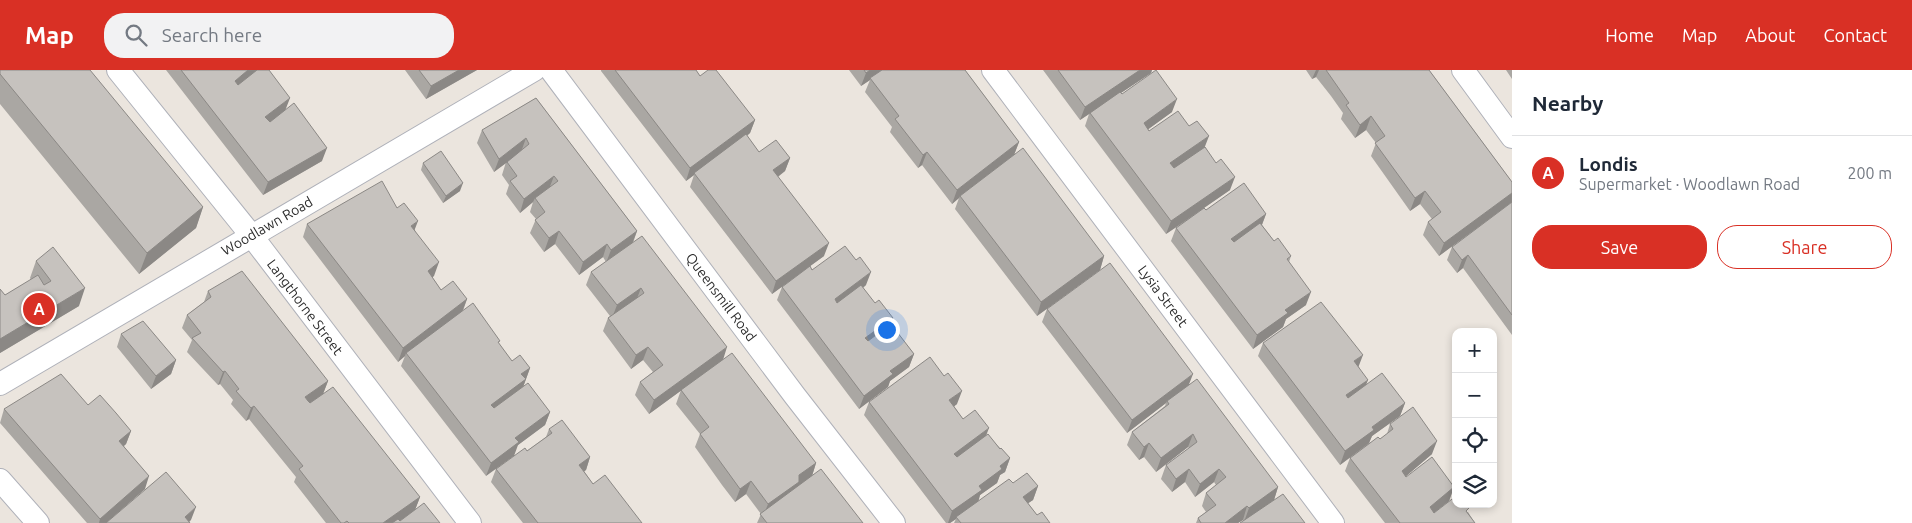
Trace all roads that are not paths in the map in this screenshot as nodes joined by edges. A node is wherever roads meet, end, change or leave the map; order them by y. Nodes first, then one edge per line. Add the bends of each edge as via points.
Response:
1 (118, 70) edge
2 (534, 70) edge
3 (550, 70) edge
4 (992, 70) edge
5 (1463, 70) edge
6 (1512, 137) edge
7 (251, 236) junction
8 (0, 384) edge
9 (0, 480) edge
10 (38, 523) edge
11 (470, 523) edge
12 (894, 523) edge
13 (1333, 523) edge

1 - 7 street, Langthorne Street
2 - 7 street, Woodlawn Road
3 - 12 street, Queensmill Road
4 - 13 street, Lysia Street
5 - 6 street
7 - 8 street, Woodlawn Road
7 - 11 street, Langthorne Street
9 - 10 street

